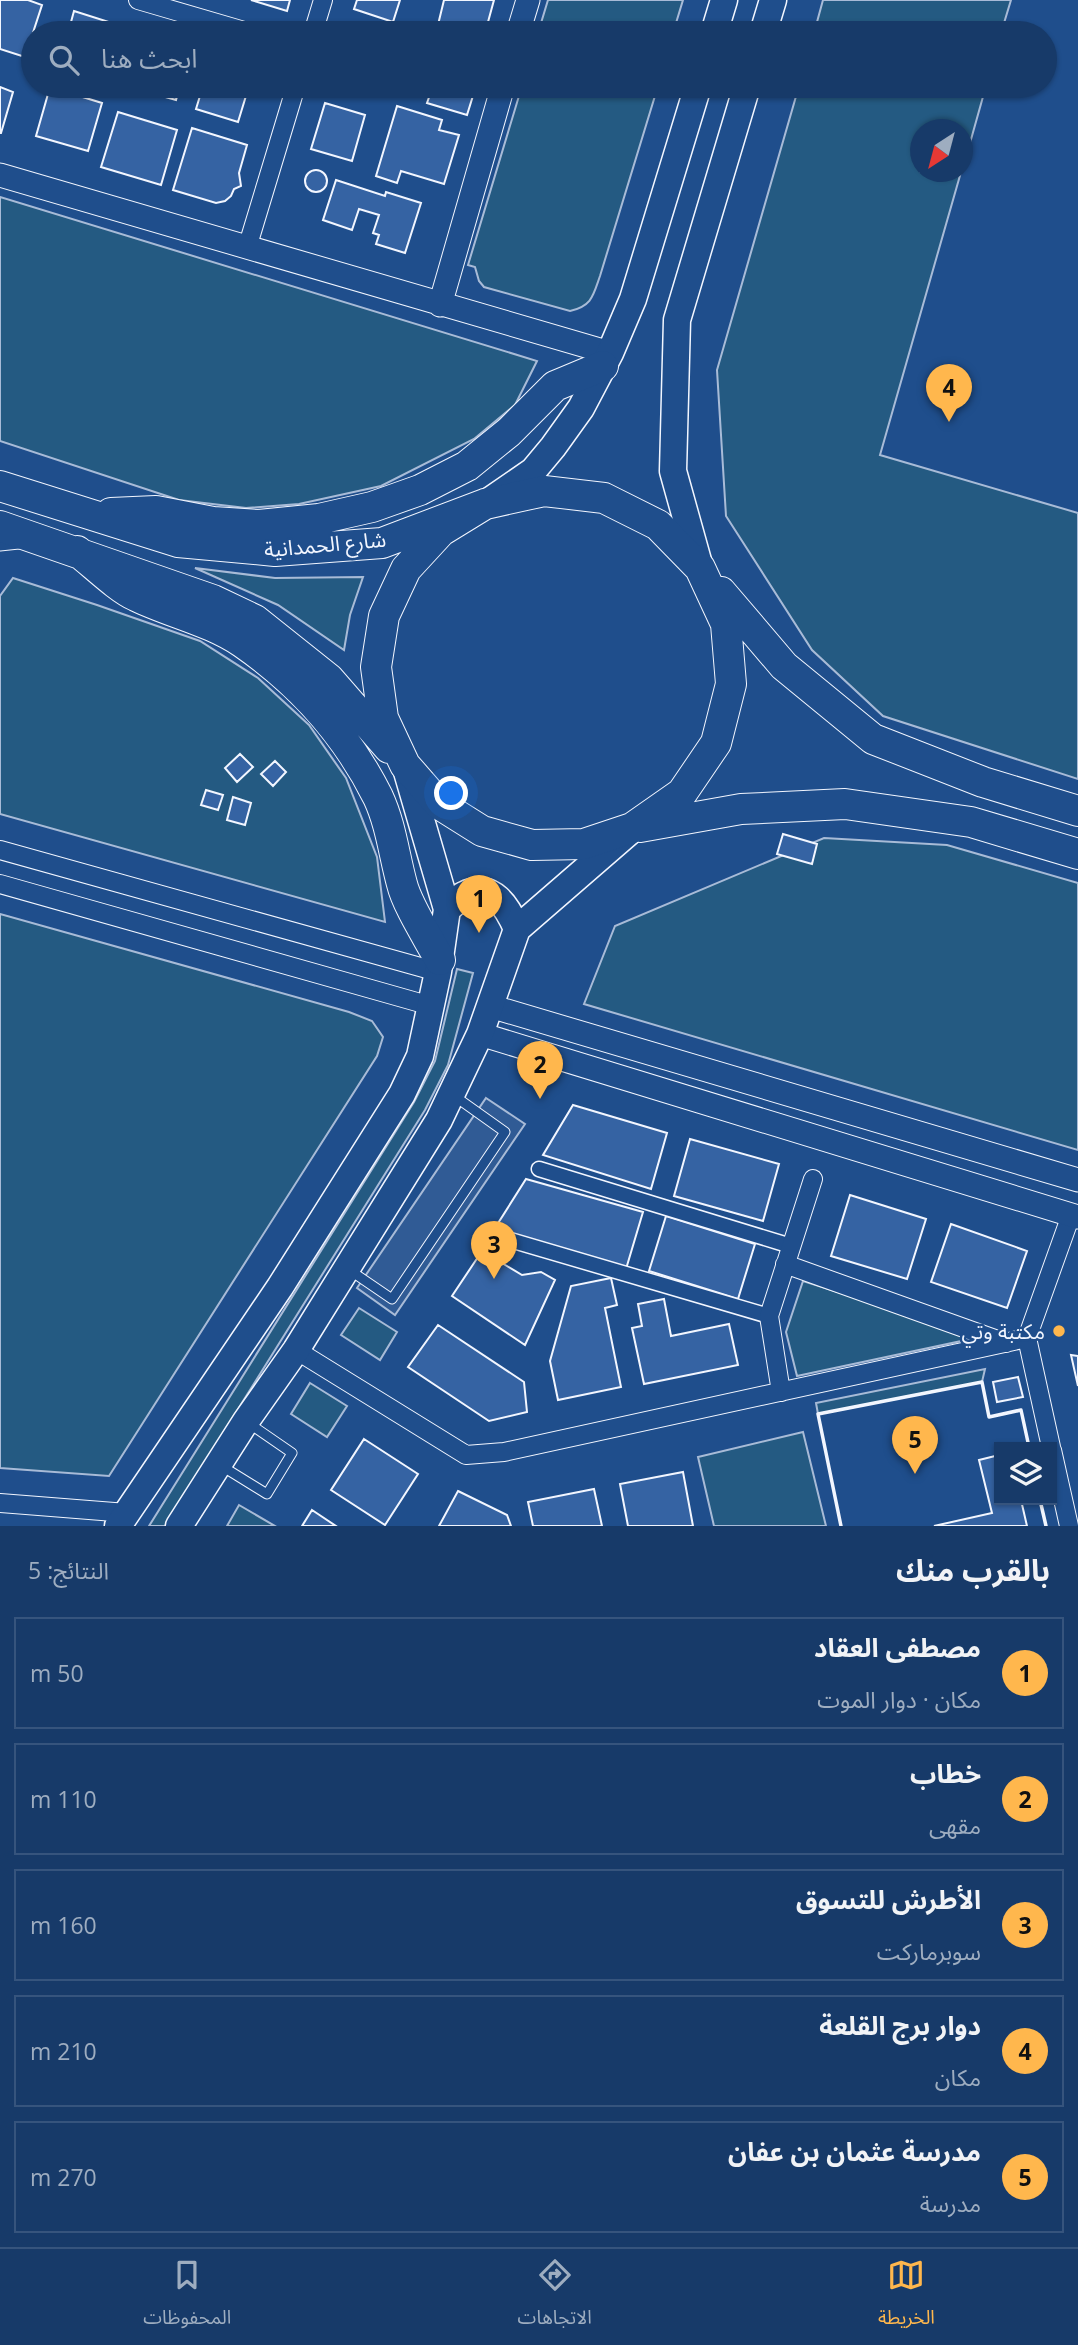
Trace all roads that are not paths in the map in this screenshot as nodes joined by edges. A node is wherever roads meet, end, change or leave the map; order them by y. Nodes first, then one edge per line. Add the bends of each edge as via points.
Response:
1 (138, 0) edge
2 (323, 0) edge
3 (528, 0) edge
4 (724, 0) edge
5 (773, 0) edge
6 (210, 21) edge
7 (317, 21) edge
8 (522, 21) edge
9 (717, 21) edge
10 (767, 21) edge
11 (292, 98) edge
12 (500, 98) edge
13 (694, 98) edge
14 (743, 98) edge
15 (0, 175) edge
16 (247, 248) junction
17 (440, 305) junction
18 (606, 360) junction
19 (0, 486) edge
20 (485, 505) junction
21 (87, 513) junction
22 (0, 526) edge
23 (0, 546) edge
24 (64, 546) junction
25 (700, 568) junction
26 (405, 765) junction
27 (1078, 811) edge
28 (632, 828) junction
29 (0, 850) edge
30 (1078, 854) edge
31 (0, 884) edge
32 (447, 909) junction
33 (517, 929) junction
34 (439, 966) junction
35 (431, 1006) junction
36 (490, 1006) junction
37 (480, 1034) junction
38 (452, 1095) junction
39 (538, 1169) dead end
40 (813, 1179) dead end
41 (1078, 1180) edge
42 (1075, 1216) edge
43 (500, 1237) dead end
44 (792, 1246) junction
45 (785, 1264) junction
46 (347, 1268) junction
47 (281, 1287) junction
48 (318, 1314) junction
49 (769, 1316) junction
50 (1027, 1338) junction
51 (1006, 1343) junction
52 (296, 1350) junction
53 (781, 1392) junction
54 (246, 1421) junction
55 (1049, 1442) edge
56 (219, 1465) junction
57 (1057, 1475) edge
58 (0, 1503) edge
59 (123, 1519) edge
60 (179, 1526) edge
61 (1069, 1526) edge

1 - 6 street
2 - 7 street
3 - 8 street
4 - 9 main road
5 - 10 main road
11 - 16 street
12 - 17 street
13 - 18 main road via 633,299
14 - 25 main road via 677,320 673,471
15 - 16 street
16 - 17 street
17 - 18 street
18 - 20 main road via 581,408 533,471
18 - 21 highway via 555,386 467,466 372,507 319,519 259,525 156,511
19 - 21 highway, شارع الحمدانية
20 - 21 highway, شارع الحمدانية via 382,543 275,551 178,542
20 - 25 highway via 544,491 604,498 658,525
20 - 26 highway via 441,531 406,569 384,615 376,667 383,718
22 - 24 highway
23 - 24 lane
24 - 26 highway via 255,620 329,679
24 - 34 highway via 134,595 240,641 310,697 345,741 379,799 402,887
25 - 27 highway via 784,666 873,739 983,782
25 - 28 highway via 726,624 731,684 716,743 682,793
26 - 28 highway via 439,804 482,831 532,845 584,844
26 - 32 main road
28 - 30 highway via 741,809 845,804 971,822
28 - 33 main road
29 - 34 street
31 - 35 street
32 - 33 main road via 465,894 495,895 508,908
32 - 34 main road
33 - 36 main road
34 - 35 main road
35 - 47 main road via 420,1056 401,1094
36 - 37 main road
36 - 41 street
37 - 38 main road
37 - 42 street
38 - 46 main road
38 - 46 lane via 505,1132 392,1299
39 - 44 street
40 - 44 street
42 - 50 street
43 - 49 street
44 - 45 street
45 - 49 street
45 - 51 street
46 - 48 main road
47 - 48 main road
47 - 59 main road
48 - 52 main road
49 - 53 street
50 - 51 street
50 - 55 street
51 - 53 street
52 - 53 street via 466,1455 504,1452
52 - 54 main road
54 - 56 main road
54 - 56 lane via 292,1453 267,1494
56 - 60 main road
57 - 61 street
58 - 59 street

